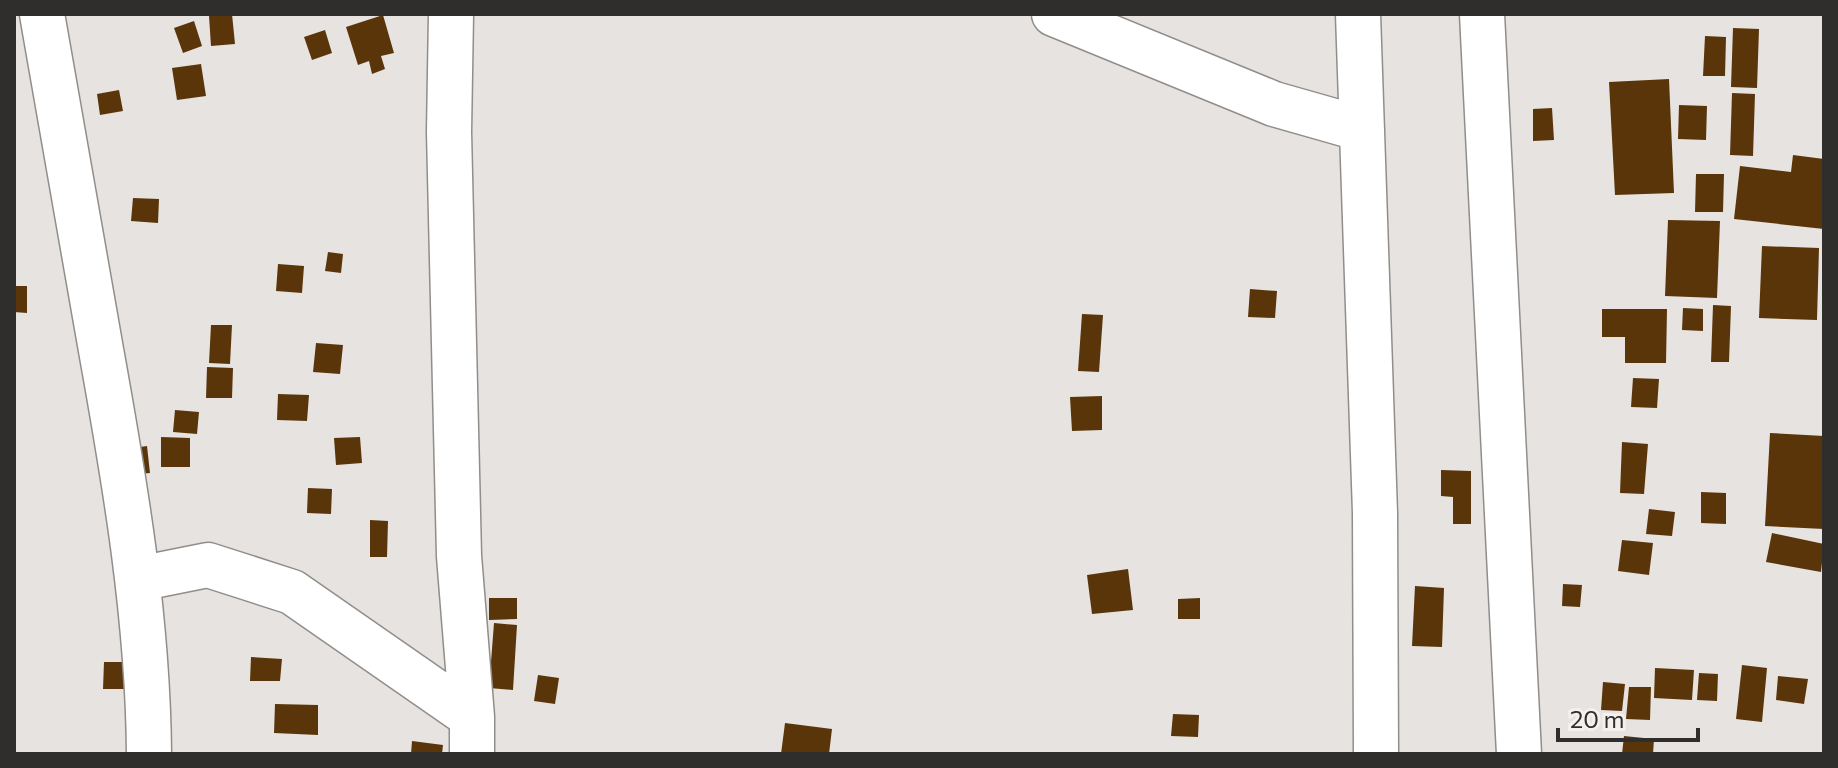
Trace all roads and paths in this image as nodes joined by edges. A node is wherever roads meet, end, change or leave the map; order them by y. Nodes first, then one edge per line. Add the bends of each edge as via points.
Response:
1 (42, 14) edge
2 (451, 14) edge
3 (1054, 14) edge
4 (1358, 14) edge
5 (1482, 14) edge
6 (1362, 129) junction
7 (138, 579) junction
8 (472, 736) edge
9 (149, 754) edge
10 (1376, 754) edge
11 (1519, 754) edge

1 - 7 street
2 - 8 street via 459,556
3 - 6 street via 1274,104
4 - 6 street
5 - 11 street
6 - 10 street via 1375,513
7 - 8 street via 208,565 292,592
7 - 9 street

